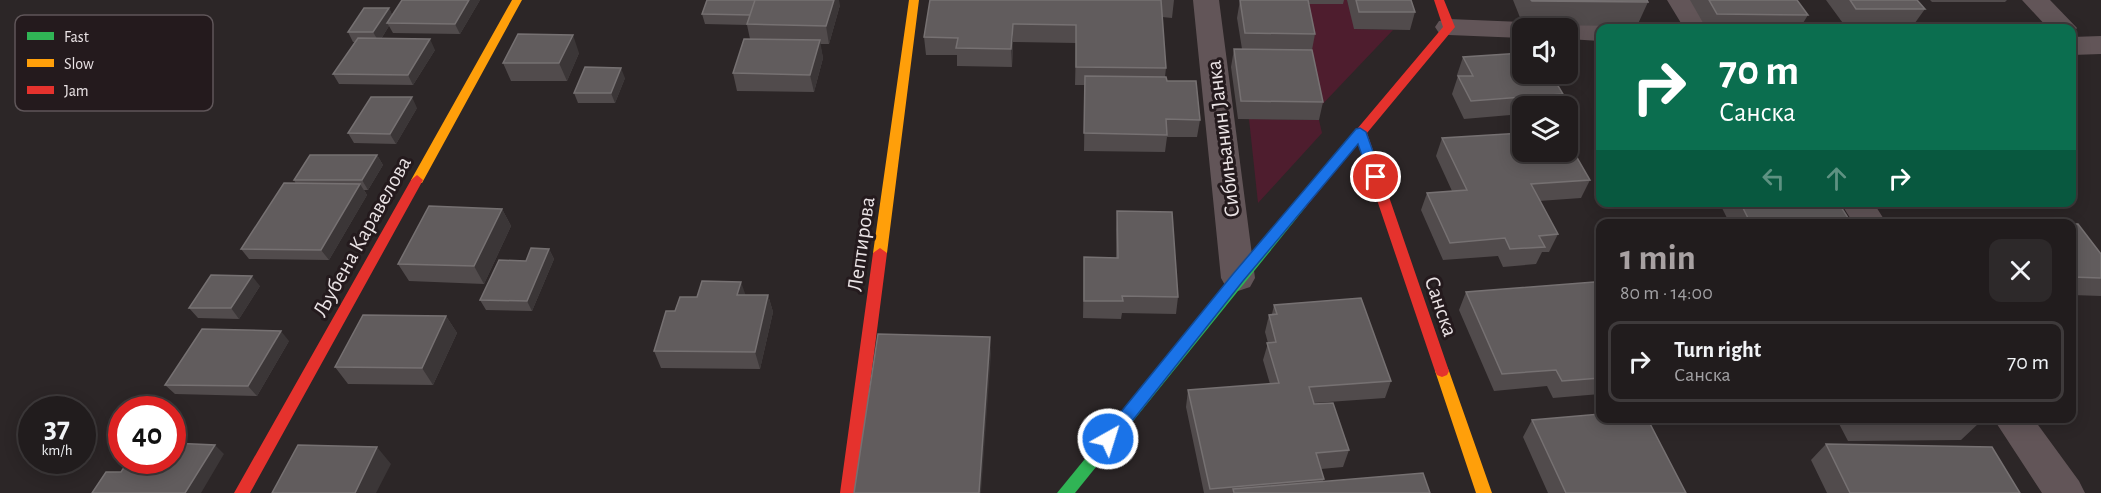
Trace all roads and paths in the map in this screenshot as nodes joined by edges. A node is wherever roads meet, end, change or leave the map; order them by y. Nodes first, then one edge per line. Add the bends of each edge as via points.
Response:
1 (518, 0) edge
2 (914, 0) edge
3 (1206, 0) edge
4 (1439, 0) edge
5 (1680, 0) edge
6 (2035, 0) edge
7 (1695, 24) edge
8 (2060, 24) edge
9 (1449, 27) junction
10 (1512, 30) edge
11 (1578, 32) edge
12 (1596, 33) edge
13 (1360, 132) junction
14 (1238, 278) junction
15 (2015, 423) edge
16 (242, 493) edge
17 (848, 493) edge
18 (1065, 493) edge
19 (1484, 493) edge
20 (2065, 493) edge

1 - 16 street, Љубена Каравелова
2 - 17 street, Лептирова
3 - 14 street, Сибињанин Јанка
4 - 9 street
5 - 7 street
6 - 8 street
9 - 10 street
9 - 13 street
11 - 12 street
13 - 14 street
13 - 19 street, Санска
14 - 18 street
15 - 20 street

